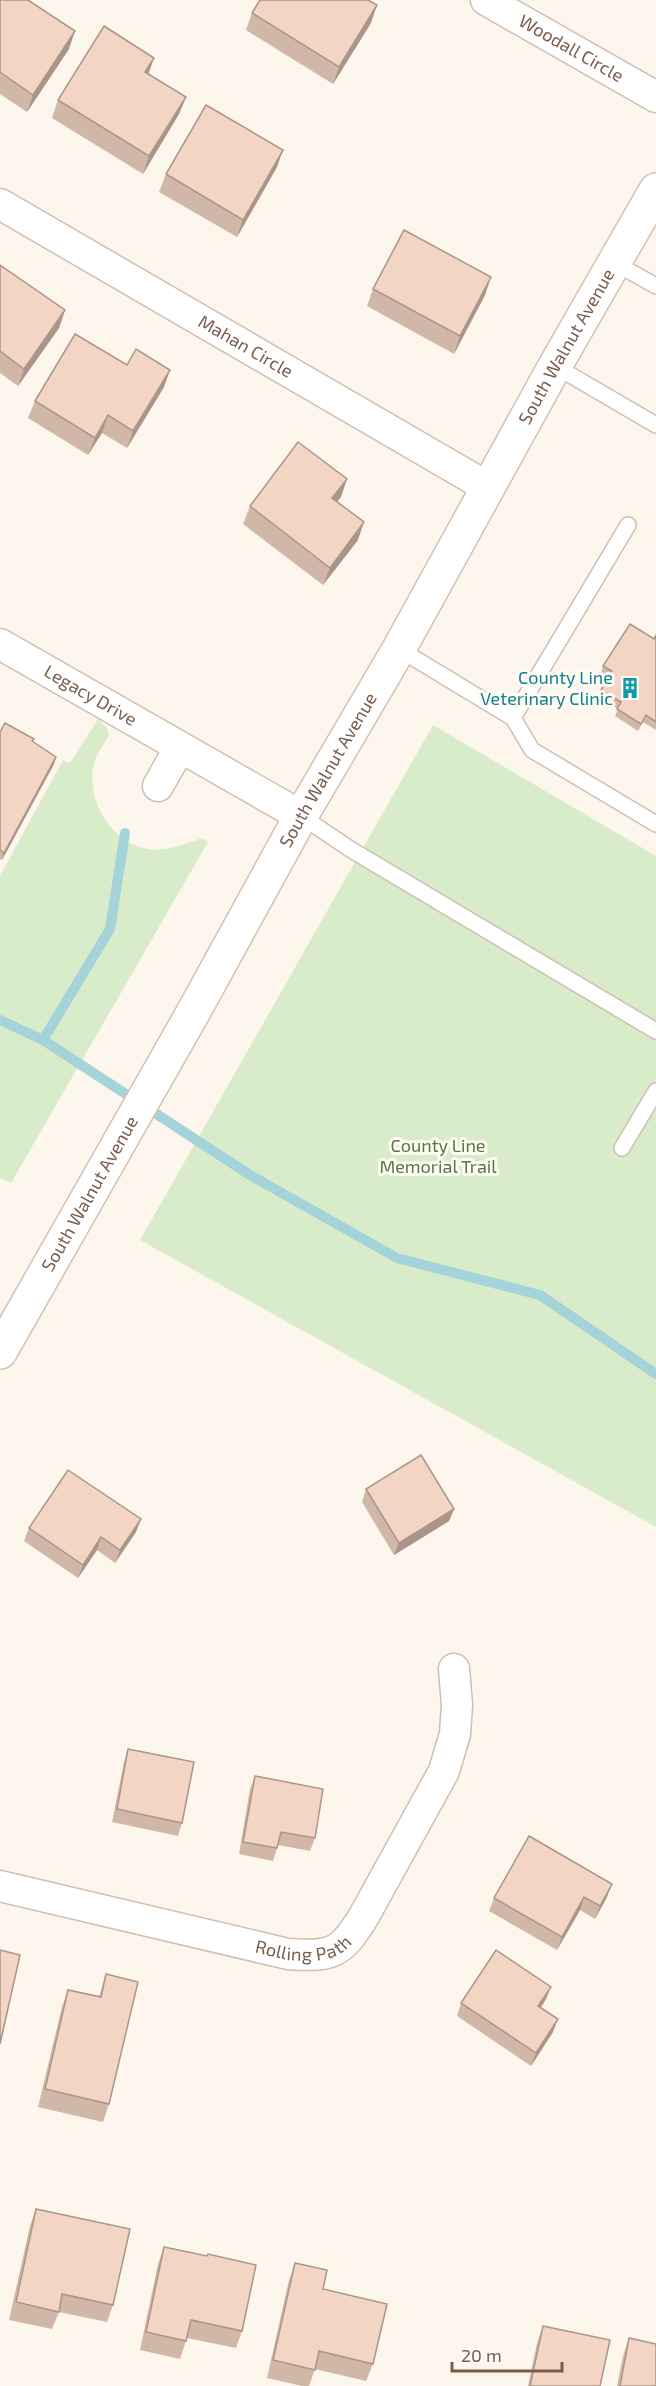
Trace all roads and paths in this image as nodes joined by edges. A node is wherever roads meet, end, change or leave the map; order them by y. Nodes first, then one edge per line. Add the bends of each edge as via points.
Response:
1 (486, 0) edge
2 (656, 98) edge
3 (656, 190) edge
4 (0, 204) edge
5 (615, 263) junction
6 (656, 286) edge
7 (555, 366) junction
8 (656, 425) edge
9 (489, 488) junction
10 (628, 525) dead end
11 (0, 644) edge
12 (399, 649) junction
13 (513, 718) junction
14 (180, 747) junction
15 (158, 786) dead end
16 (301, 816) junction
17 (656, 824) edge
18 (656, 1031) edge
19 (656, 1091) edge
20 (622, 1148) dead end
21 (0, 1352) edge
22 (454, 1669) dead end
23 (0, 1886) edge

1 - 2 street, Woodall Circle
3 - 5 street, South Walnut Avenue
4 - 9 street, Mahan Circle
5 - 6 lane
5 - 7 street, South Walnut Avenue
7 - 8 lane
7 - 9 street, South Walnut Avenue
9 - 12 street, South Walnut Avenue
10 - 13 lane
11 - 14 street, Legacy Drive
12 - 13 lane
12 - 16 street, South Walnut Avenue
13 - 17 lane via 532,750
14 - 15 street
14 - 16 street, Legacy Drive
16 - 18 lane
16 - 21 street, South Walnut Avenue
19 - 20 lane
22 - 23 street, Rolling Path via 455,1734 444,1771 364,1916 337,1951 312,1956 288,1954

